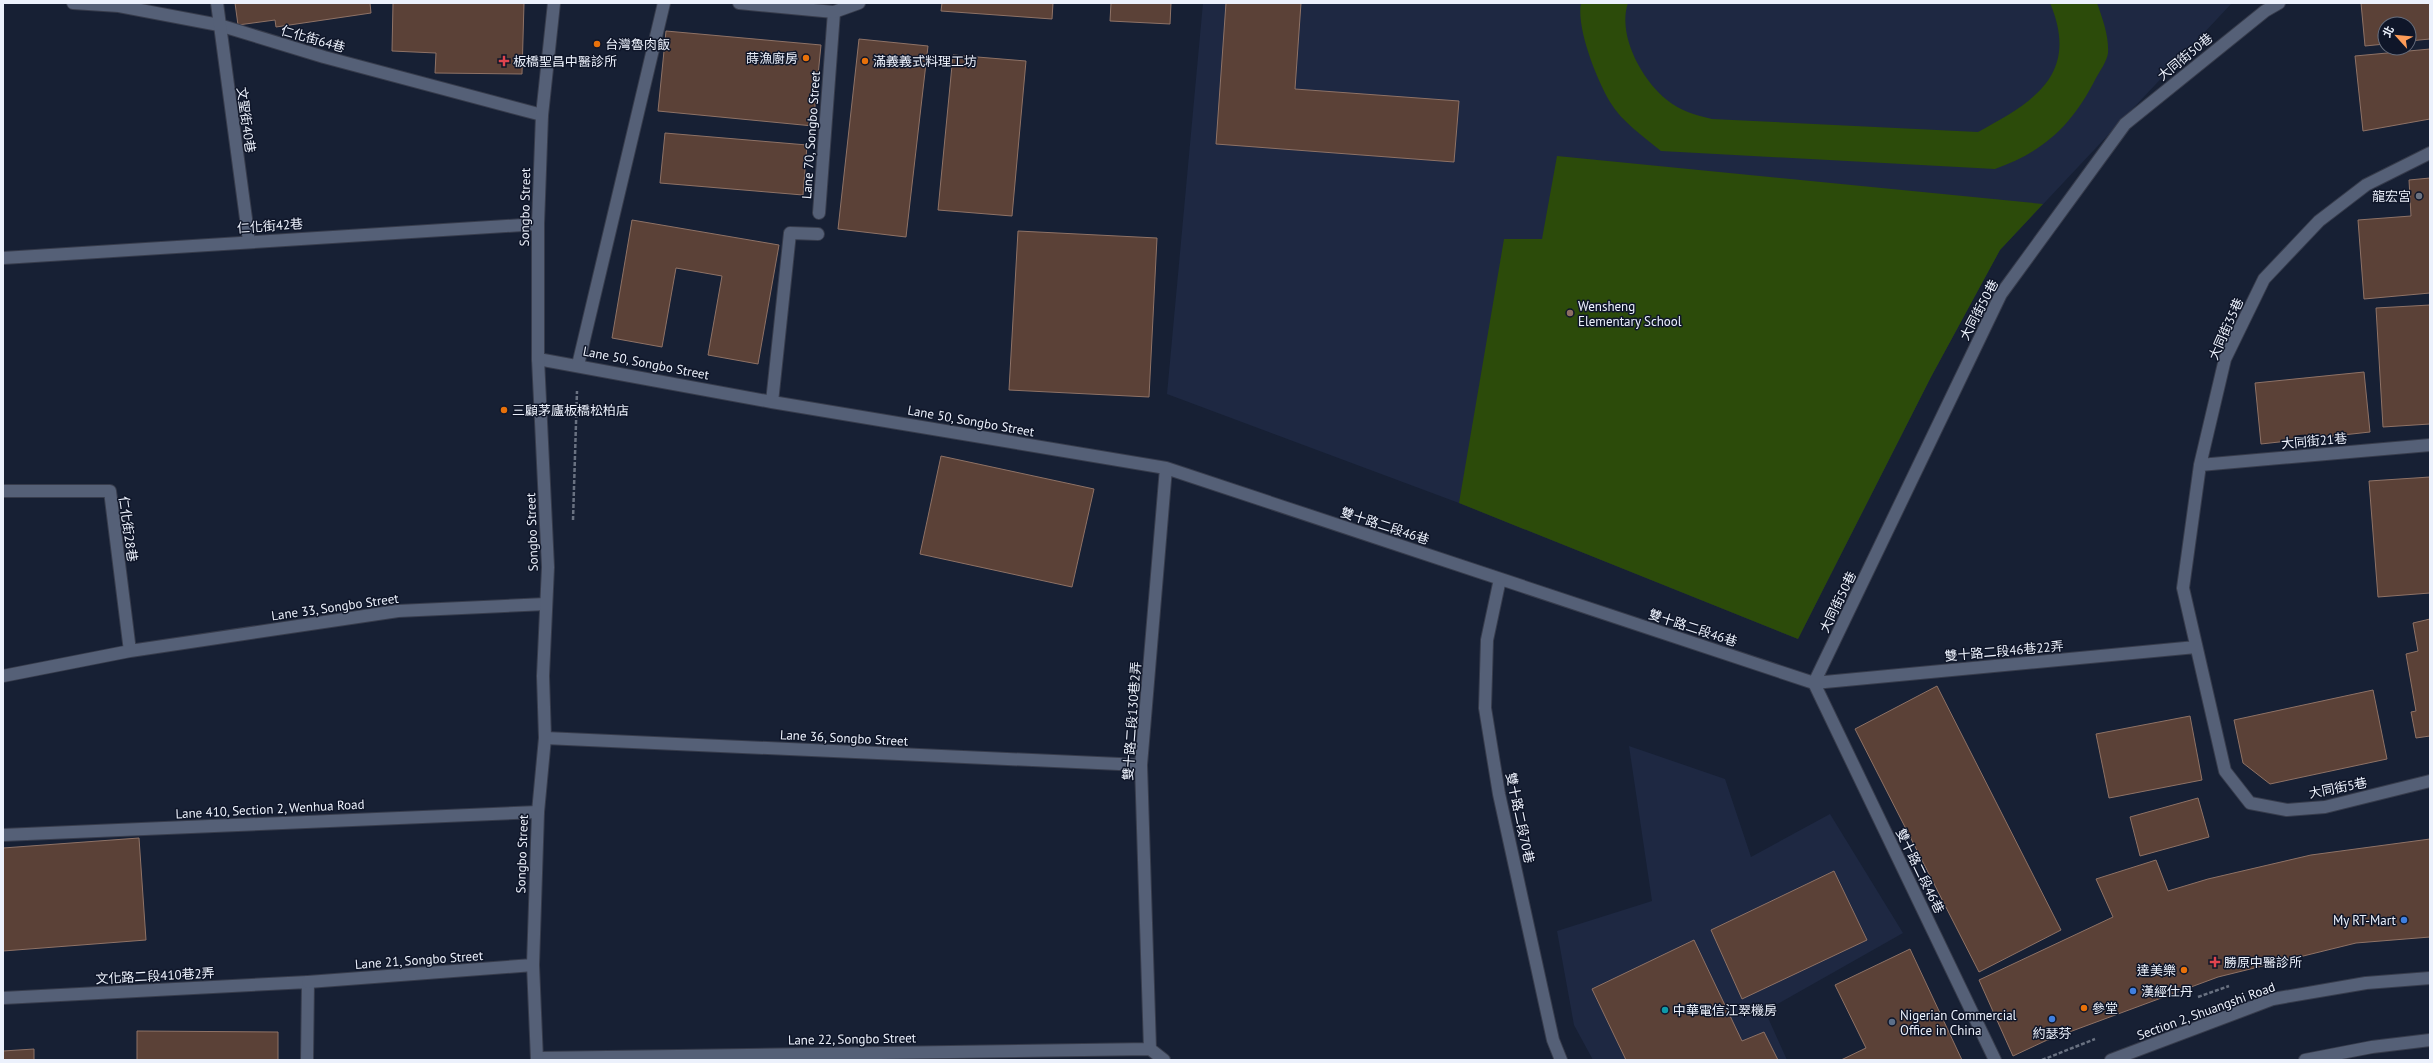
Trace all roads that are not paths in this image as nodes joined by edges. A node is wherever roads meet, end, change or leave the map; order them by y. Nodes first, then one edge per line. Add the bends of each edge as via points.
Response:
1 (73, 3) edge
2 (217, 3) edge
3 (554, 3) edge
4 (664, 3) edge
5 (739, 3) edge
6 (859, 3) edge
7 (2279, 3) edge
8 (834, 12) junction
9 (219, 25) junction
10 (542, 115) junction
11 (2430, 153) edge
12 (819, 213) dead end
13 (538, 224) junction
14 (818, 234) dead end
15 (249, 241) junction
16 (3, 258) edge
17 (538, 359) junction
18 (578, 365) junction
19 (772, 402) junction
20 (2430, 445) edge
21 (2200, 465) junction
22 (1166, 468) junction
23 (3, 491) edge
24 (1500, 579) junction
25 (546, 604) junction
26 (2196, 647) junction
27 (130, 651) junction
28 (3, 676) edge
29 (1814, 683) junction
30 (545, 738) junction
31 (1142, 765) junction
32 (2430, 781) edge
33 (538, 812) junction
34 (3, 835) edge
35 (533, 965) junction
36 (2430, 978) edge
37 (308, 982) junction
38 (3, 998) edge
39 (2430, 1040) edge
40 (1150, 1049) junction
41 (537, 1059) edge
42 (604, 1059) edge
43 (307, 1060) edge
44 (1164, 1060) edge
45 (1562, 1060) edge
46 (1995, 1060) edge
47 (2111, 1060) edge
48 (2305, 1060) edge

1 - 9 street, 仁化街64巷 via 119,6
2 - 9 street, 文聖街40巷
3 - 10 street, Songbo Street
4 - 18 street
5 - 8 street
6 - 8 street
7 - 29 street, 大同街50巷 via 2265,11 2124,124 2001,294
8 - 12 street, Lane 70, Songbo Street
9 - 10 street, 仁化街64巷 via 324,57
9 - 15 street, 文聖街40巷
10 - 13 street, Songbo Street
11 - 21 street, 大同街35巷 via 2366,185 2325,217 2264,279 2225,360
13 - 15 street, 仁化街42巷
13 - 17 street, Songbo Street
14 - 19 street via 790,233
15 - 16 street, 仁化街42巷
17 - 18 street, Lane 50, Songbo Street
17 - 25 street, Songbo Street via 548,568
18 - 19 street, Lane 50, Songbo Street
19 - 22 street, Lane 50, Songbo Street
20 - 21 street, 大同街21巷
21 - 26 street, 大同街35巷 via 2183,588
22 - 24 street, 雙十路二段46巷
22 - 31 street, 雙十路二段130巷2弄
23 - 27 street, 仁化街28巷 via 110,491
24 - 29 street, 雙十路二段46巷
24 - 45 street, 雙十路二段70巷 via 1487,640 1485,708 1501,801 1553,1040
25 - 27 street, Lane 33, Songbo Street via 398,611
25 - 30 street, Songbo Street via 543,676
26 - 29 street, 雙十路二段46巷22弄
26 - 32 street, 大同街5巷 via 2225,771 2250,803 2287,810 2325,808
27 - 28 street, Lane 33, Songbo Street
29 - 46 street, 雙十路二段46巷
30 - 31 street, Lane 36, Songbo Street
30 - 33 street, Songbo Street
31 - 40 street, 雙十路二段130巷2弄
33 - 34 street, Lane 410, Section 2, Wenhua Road
33 - 35 street, Songbo Street
35 - 37 street, Lane 21, Songbo Street
35 - 41 street, Songbo Street
36 - 47 street, Section 2, Shuangshi Road via 2366,983 2273,999
37 - 38 street, 文化路二段410巷2弄
37 - 43 street
39 - 48 street via 2372,1047
40 - 42 street, Lane 22, Songbo Street
40 - 44 street
41 - 42 street, Lane 22, Songbo Street

